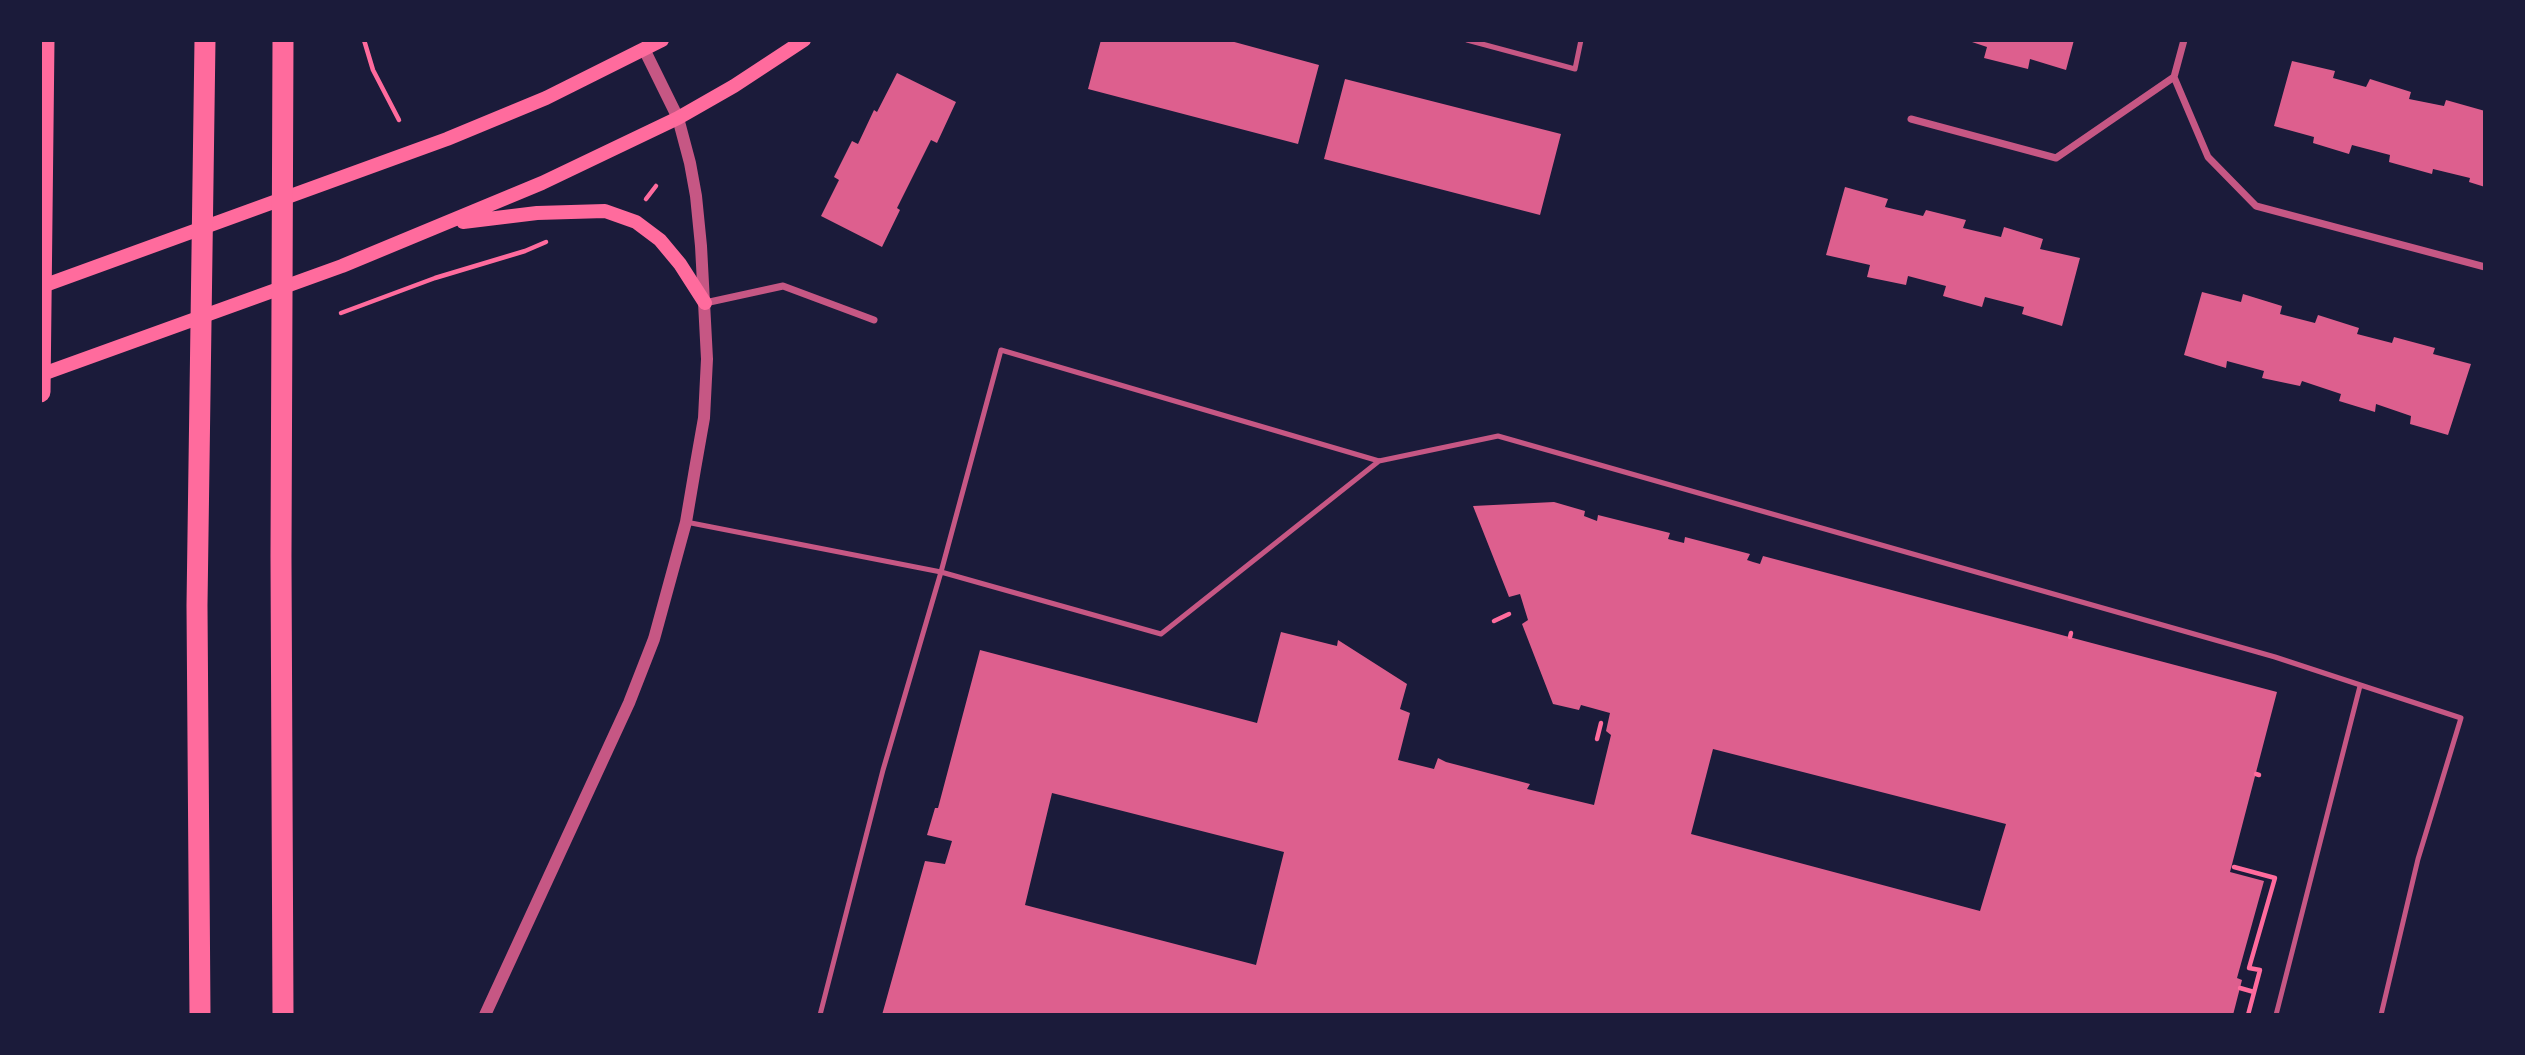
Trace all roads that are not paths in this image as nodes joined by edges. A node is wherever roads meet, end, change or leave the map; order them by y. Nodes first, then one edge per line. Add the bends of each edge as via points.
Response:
1 (44, 40) edge
2 (205, 40) edge
3 (283, 40) edge
4 (662, 40) edge
5 (804, 40) edge
6 (1467, 40) edge
7 (1581, 40) edge
8 (2184, 40) edge
9 (644, 50) junction
10 (2174, 77) junction
11 (678, 118) junction
12 (1911, 119) dead end
13 (444, 224) junction
14 (2485, 267) edge
15 (40, 287) edge
16 (705, 303) junction
17 (874, 320) dead end
18 (40, 375) edge
19 (40, 391) edge
20 (1379, 461) junction
21 (687, 522) junction
22 (941, 572) junction
23 (2360, 686) junction
24 (200, 1015) edge
25 (283, 1015) edge
26 (485, 1015) edge
27 (820, 1015) edge
28 (2276, 1015) edge
29 (2381, 1015) edge

1 - 19 highway
2 - 24 highway via 197,605
3 - 25 highway
4 - 9 main road
5 - 11 main road
6 - 7 lane via 1574,69
8 - 10 street
9 - 11 street
9 - 15 main road via 447,139
10 - 12 street via 2056,158
10 - 14 street via 2208,157 2256,205
11 - 13 main road
11 - 16 street via 696,196
13 - 16 main road via 537,213 606,211 636,222 660,240
13 - 18 main road via 342,266
16 - 17 street via 783,286
16 - 21 street via 704,418
20 - 22 lane via 1161,634
20 - 22 lane via 1000,350
20 - 23 lane via 1498,436 2275,657
21 - 22 lane
21 - 26 street via 654,639 629,704
22 - 27 lane via 879,783
23 - 28 lane
23 - 29 lane via 2461,718 2418,859

